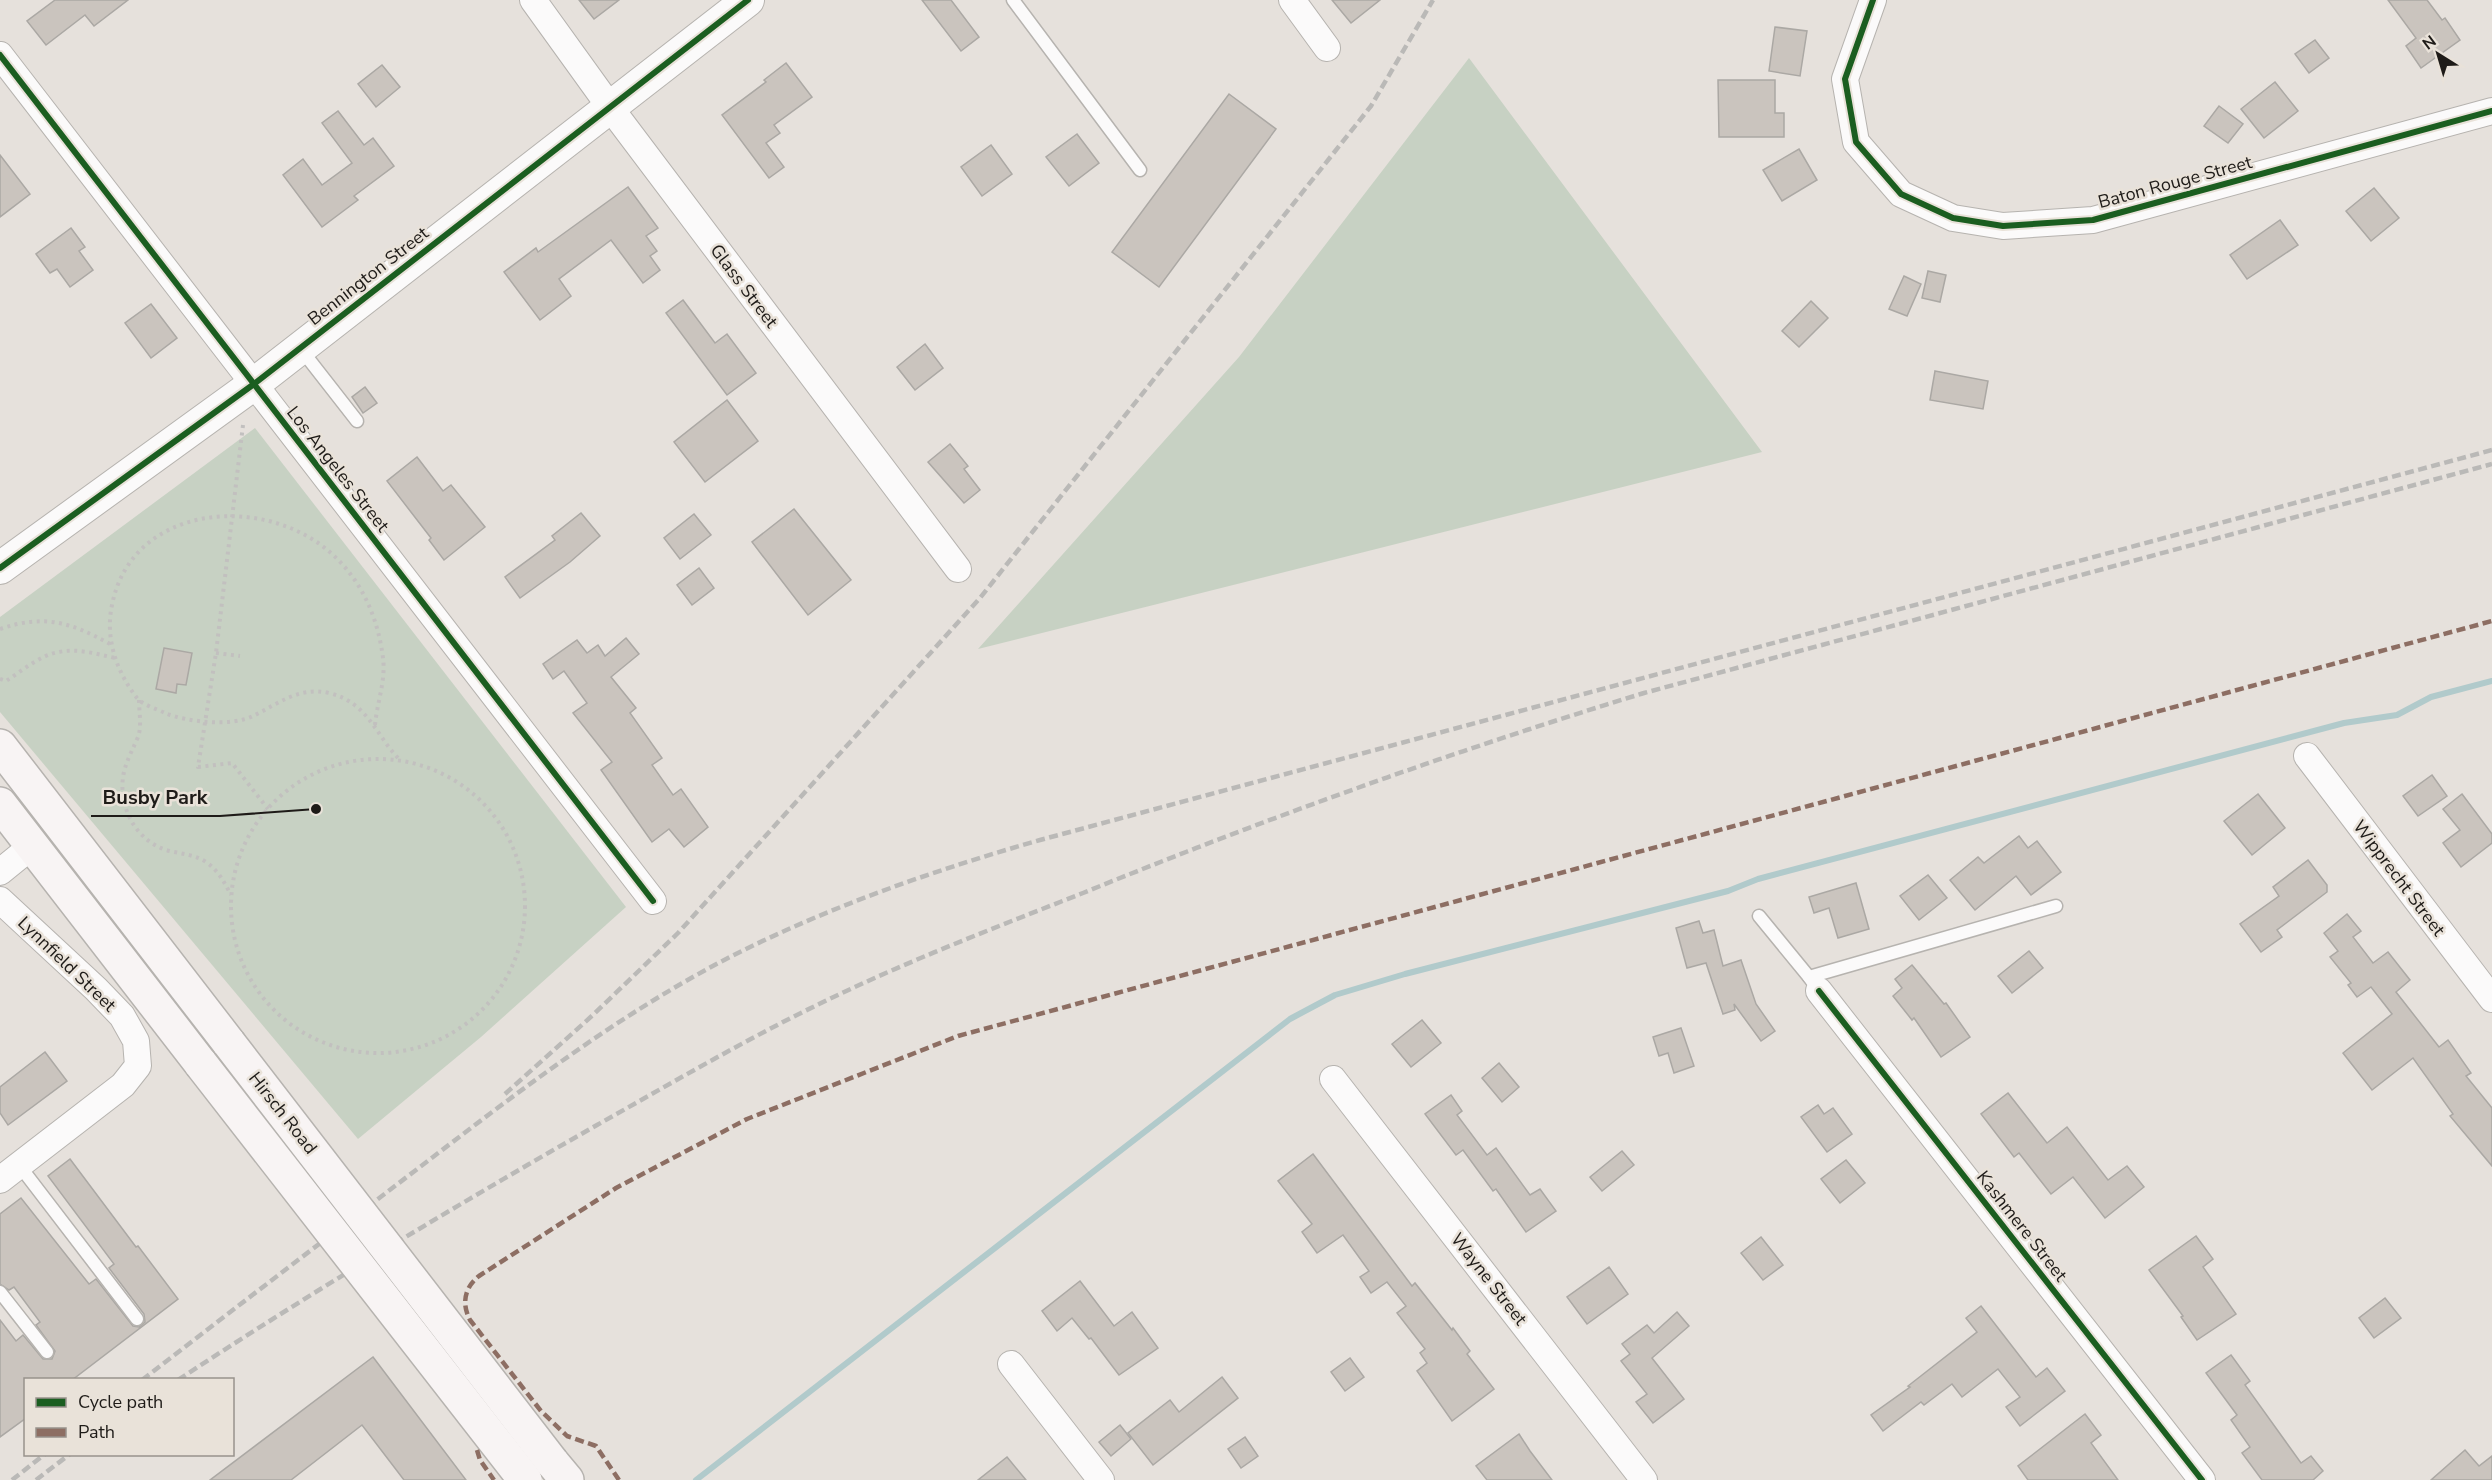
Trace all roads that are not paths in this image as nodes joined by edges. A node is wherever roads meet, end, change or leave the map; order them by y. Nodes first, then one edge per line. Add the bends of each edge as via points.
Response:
1 (533, 0) edge
2 (748, 0) edge
3 (1013, 0) edge
4 (1292, 0) edge
5 (1873, 0) edge
6 (1327, 48) dead end
7 (0, 55) edge
8 (609, 106) junction
9 (2492, 111) edge
10 (1140, 170) dead end
11 (300, 348) junction
12 (254, 384) junction
13 (357, 421) dead end
14 (0, 568) edge
15 (958, 569) dead end
16 (0, 746) edge
17 (2307, 756) dead end
18 (0, 804) edge
19 (32, 846) junction
20 (0, 872) edge
21 (0, 900) edge
22 (653, 901) dead end
23 (2056, 906) dead end
24 (1759, 916) dead end
25 (1814, 984) junction
26 (2492, 999) edge
27 (1333, 1079) dead end
28 (10, 1172) edge
29 (0, 1292) edge
30 (137, 1319) dead end
31 (47, 1352) dead end
32 (1011, 1364) dead end
33 (560, 1471) edge
34 (525, 1480) edge
35 (1101, 1480) edge
36 (1644, 1480) edge
37 (2202, 1480) edge

1 - 8 street, Glass Street
2 - 8 street, Bennington Street
3 - 10 lane
4 - 6 street
5 - 9 street, Baton Rouge Street via 1845,79 1857,142 1900,194 1953,218 2003,226 2092,220
7 - 12 street, Los Angeles Street
8 - 11 street, Bennington Street
8 - 15 street, Glass Street
11 - 12 street, Bennington Street
11 - 13 lane
12 - 14 street, Bennington Street
12 - 22 street, Los Angeles Street
16 - 33 main road, Hirsch Road, bridge
17 - 26 street, Wipprecht Street
18 - 19 main road, Hirsch Road
19 - 20 street
19 - 34 main road, Hirsch Road, bridge
21 - 28 street, Lynnfield Street via 122,1016 136,1041 138,1066 123,1085
23 - 25 lane
24 - 25 lane
25 - 37 street, Kashmere Street
27 - 36 street, Wayne Street
28 - 30 lane
29 - 31 lane
32 - 35 street

